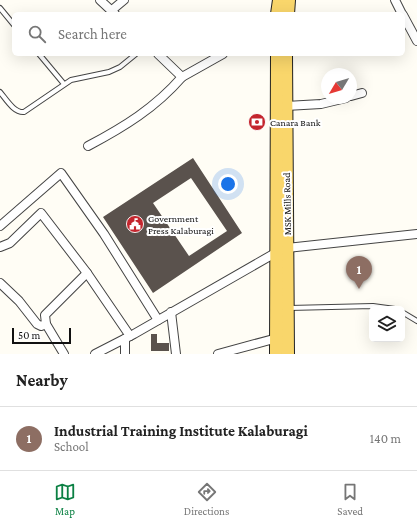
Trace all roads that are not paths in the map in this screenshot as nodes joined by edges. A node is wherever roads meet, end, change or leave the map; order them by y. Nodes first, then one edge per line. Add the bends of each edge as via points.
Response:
1 (100, 0) edge
2 (124, 0) edge
3 (279, 0) edge
4 (289, 0) edge
5 (395, 0) edge
6 (0, 8) edge
7 (114, 12) edge
8 (277, 12) edge
9 (288, 12) edge
10 (401, 12) edge
11 (405, 19) edge
12 (12, 23) edge
13 (417, 41) edge
14 (41, 56) edge
15 (133, 56) edge
16 (160, 56) edge
17 (219, 56) edge
18 (276, 56) edge
19 (286, 56) edge
20 (182, 77) junction
21 (64, 84) junction
22 (0, 92) edge
23 (362, 93) dead end
24 (357, 94) edge
25 (321, 104) edge
26 (286, 106) junction
27 (88, 146) dead end
28 (0, 226) edge
29 (417, 234) edge
30 (0, 247) edge
31 (282, 250) junction
32 (88, 272) junction
33 (0, 283) edge
34 (369, 306) edge
35 (288, 308) junction
36 (171, 312) junction
37 (405, 314) edge
38 (158, 320) junction
39 (417, 321) edge
40 (46, 324) junction
41 (288, 335) junction
42 (128, 337) junction
43 (276, 338) junction
44 (64, 354) edge
45 (94, 354) edge
46 (125, 354) edge
47 (176, 354) edge
48 (218, 354) edge
49 (276, 354) edge
50 (288, 354) edge

1 - 7 street
2 - 7 street
3 - 8 main road
4 - 9 main road
5 - 10 street
6 - 12 lane
11 - 13 street
14 - 21 lane
15 - 21 lane via 114,70 77,78
16 - 20 street
17 - 20 street
18 - 31 main road, MSK Mills Road
19 - 26 main road, MSK Mills Road
20 - 27 street via 164,96 132,120
21 - 22 lane via 24,112 16,110
23 - 24 street
25 - 26 street
26 - 31 main road, MSK Mills Road
28 - 38 street via 61,173 104,234
29 - 31 street
30 - 32 street via 10,243 41,212
31 - 35 main road, MSK Mills Road
31 - 36 street
31 - 43 main road, MSK Mills Road
32 - 40 street via 45,315
32 - 42 street
33 - 40 street via 19,301 37,324
34 - 35 lane
35 - 41 main road, MSK Mills Road
36 - 38 street
36 - 47 street
37 - 39 lane
38 - 42 street
40 - 44 street
41 - 43 street
41 - 50 main road, MSK Mills Road
42 - 45 street
42 - 46 street
43 - 48 street
43 - 49 main road, MSK Mills Road

